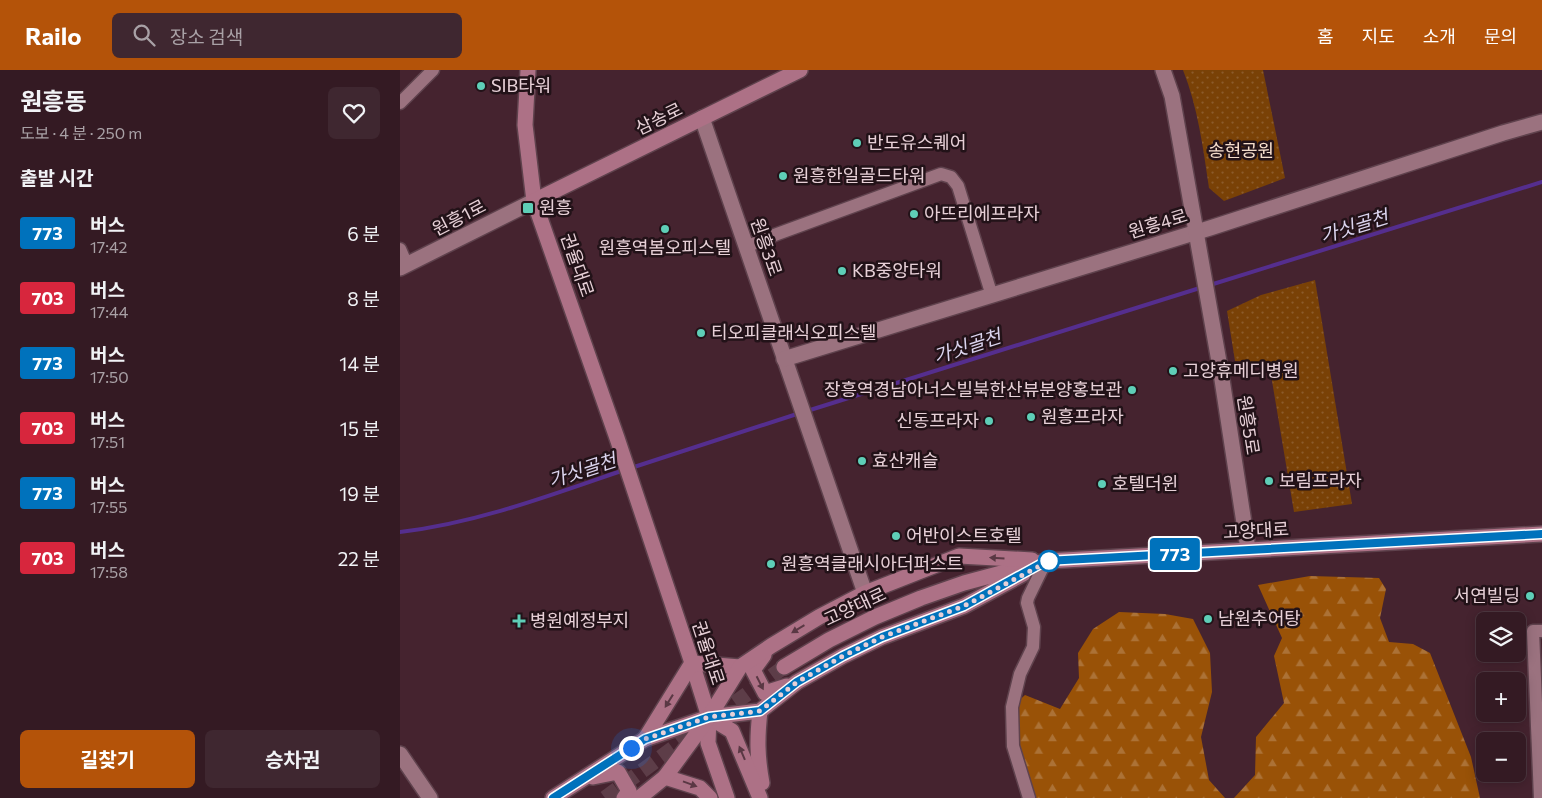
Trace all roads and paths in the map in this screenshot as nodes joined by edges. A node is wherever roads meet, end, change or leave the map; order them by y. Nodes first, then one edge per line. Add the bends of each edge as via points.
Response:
1 (433, 70) edge
2 (528, 70) edge
3 (800, 70) edge
4 (1163, 70) edge
5 (400, 103) edge
6 (702, 118) junction
7 (1542, 122) edge
8 (534, 201) junction
9 (1196, 232) junction
10 (746, 248) junction
11 (400, 249) edge
12 (404, 267) edge
13 (992, 296) junction
14 (784, 359) junction
15 (1542, 534) edge
16 (1248, 549) junction
17 (1046, 561) junction
18 (865, 593) junction
19 (1542, 631) edge
20 (771, 646) junction
21 (692, 663) junction
22 (740, 667) junction
23 (784, 667) tunnel mouth
24 (797, 682) junction
25 (760, 711) junction
26 (709, 717) junction
27 (645, 739) junction
28 (400, 754) edge
29 (665, 777) junction
30 (584, 778) junction
31 (430, 798) edge
32 (553, 798) edge
33 (624, 798) edge
34 (639, 798) edge
35 (710, 798) edge
36 (727, 798) edge
37 (760, 798) edge
38 (765, 798) edge
39 (1030, 798) edge
40 (1540, 798) edge

1 - 5 street
2 - 8 main road, 권율대로 via 525,124
3 - 6 main road, 삼송로
4 - 9 street via 1172,96
6 - 8 main road, 삼송로
6 - 10 street, 원흥3로
7 - 9 street, 원흥4로
8 - 12 street, 원흥1로
8 - 21 main road, 권율대로
9 - 13 street, 원흥4로
9 - 16 street, 원흥5로 via 1222,373
10 - 13 street via 941,174 951,177 958,186
10 - 14 street, 원흥3로
11 - 12 street
13 - 14 street, 원흥4로
14 - 18 street, 원흥3로
15 - 16 main road, 고양대로
16 - 17 main road, 고양대로
17 -> 18 main road via 959,556
17 - 23 main road, 고양대로 via 921,598 844,632
17 - 24 main road via 964,606 882,637
17 - 39 street via 1028,598 1034,627 1033,647 1020,674 1012,707 1012,746
18 -> 20 main road
19 - 40 street via 1533,631
20 - 22 main road
20 -> 24 main road via 753,670 765,693
21 - 22 main road
21 - 26 main road, 권율대로
21 -> 27 main road
22 - 26 main road
24 - 25 main road
25 - 26 main road
25 - 38 main road via 757,757
26 - 27 main road
26 - 29 main road
26 - 36 main road, 권율대로 via 708,743
37 -> 26 main road via 732,731
27 - 30 main road
28 - 31 street
29 - 34 main road
29 -> 35 main road via 700,788
30 - 32 main road
30 - 33 main road via 618,772 629,791

